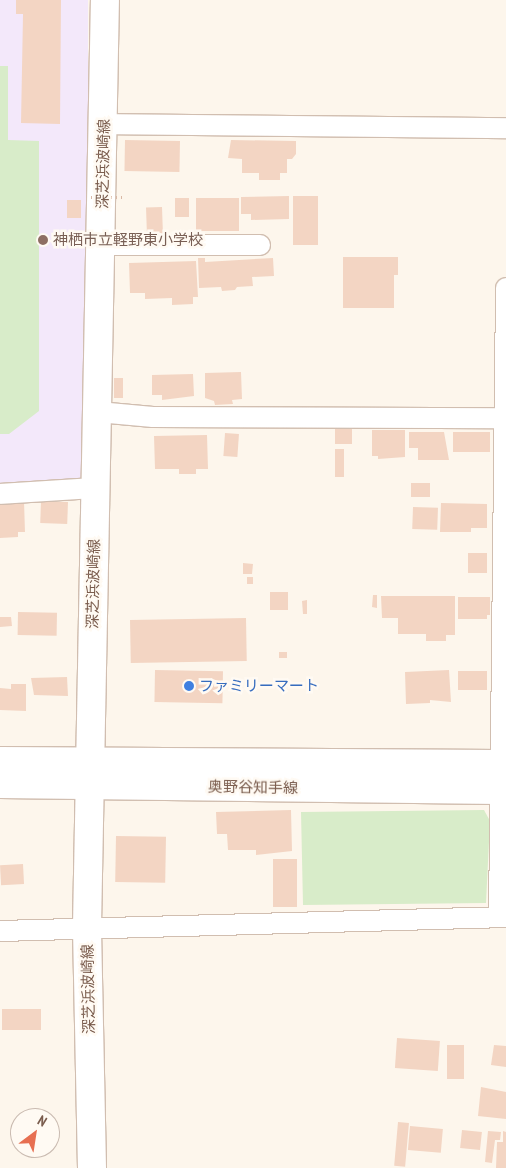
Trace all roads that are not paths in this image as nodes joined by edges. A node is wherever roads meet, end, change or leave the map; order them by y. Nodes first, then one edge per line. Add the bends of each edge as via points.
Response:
1 (105, 0) edge
2 (104, 124) junction
3 (506, 128) edge
4 (102, 245) junction
5 (260, 245) dead end
6 (506, 288) edge
7 (98, 412) junction
8 (506, 418) edge
9 (96, 488) junction
10 (0, 494) edge
11 (0, 761) edge
12 (89, 774) junction
13 (502, 777) edge
14 (0, 784) edge
15 (502, 917) edge
16 (87, 926) junction
17 (0, 931) edge
18 (92, 1168) edge

1 - 2 main road, 深芝浜波崎線
2 - 3 street
2 - 4 main road, 深芝浜波崎線
4 - 5 street
4 - 7 main road, 深芝浜波崎線
6 - 8 street
7 - 8 street via 153,417
7 - 9 main road, 深芝浜波崎線
8 - 13 street
9 - 10 street
9 - 12 main road, 深芝浜波崎線
11 - 12 main road, 奥野谷知手線
12 - 13 main road, 奥野谷知手線
12 - 14 main road, 奥野谷知手線
12 - 16 main road, 深芝浜波崎線
13 - 15 street
15 - 16 street
16 - 17 street
16 - 18 main road, 深芝浜波崎線

